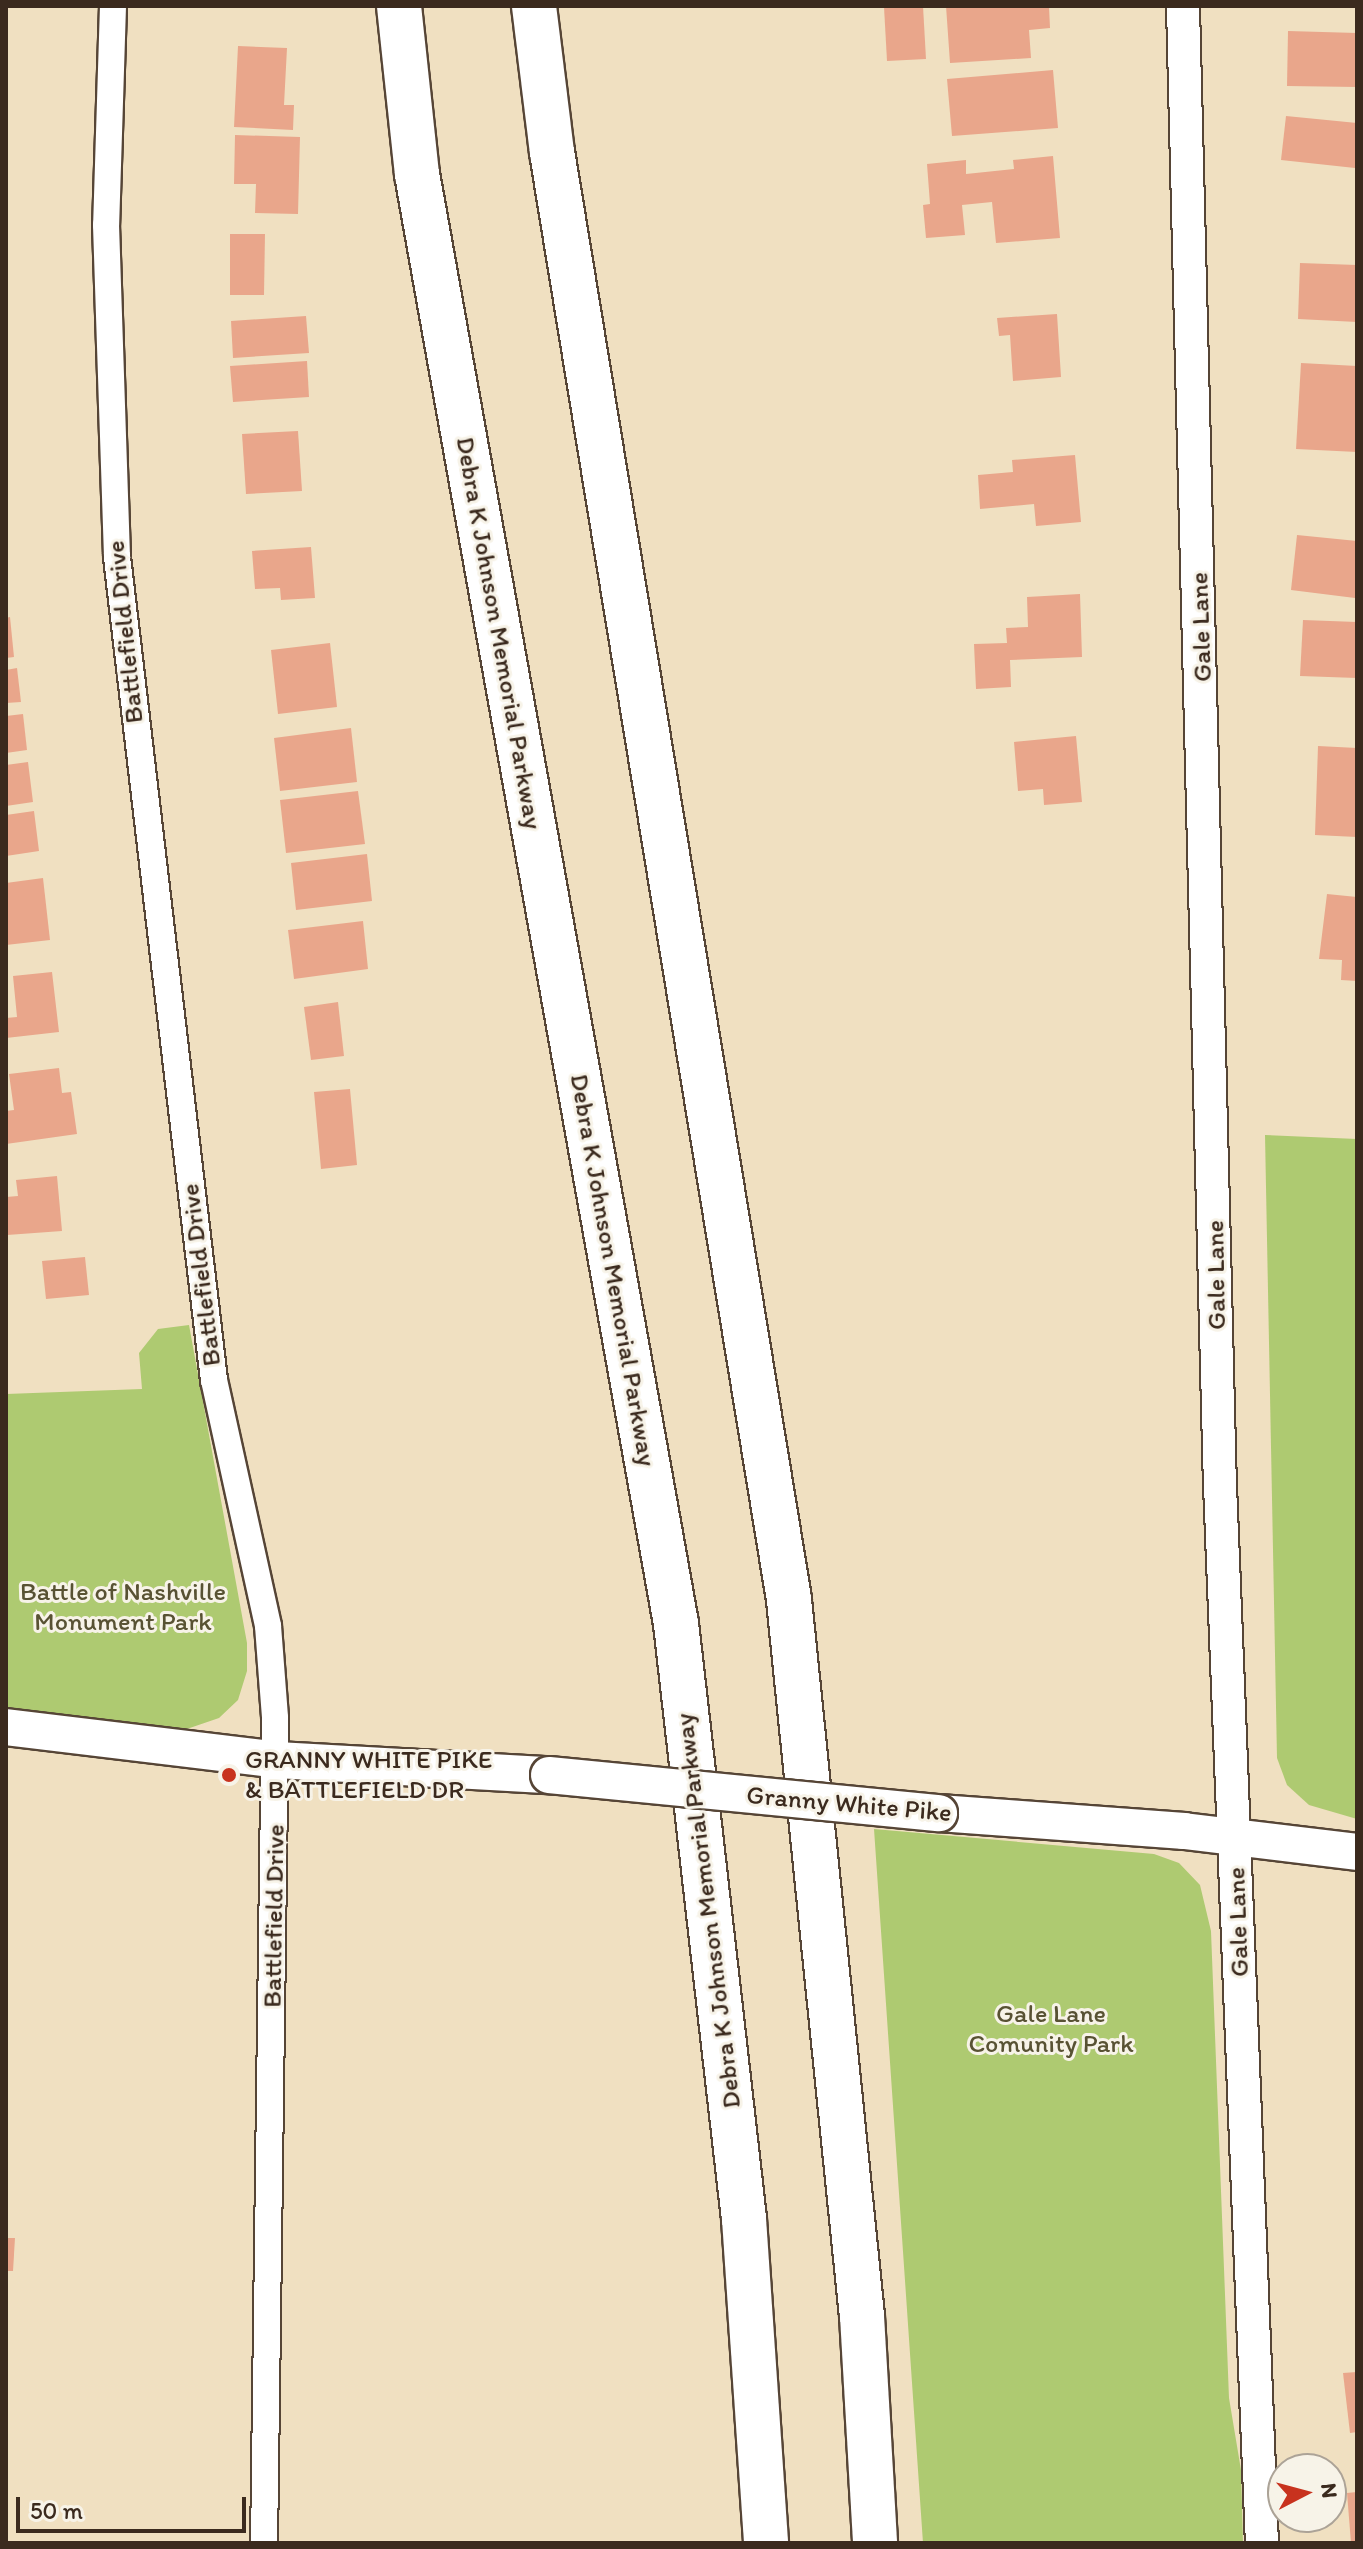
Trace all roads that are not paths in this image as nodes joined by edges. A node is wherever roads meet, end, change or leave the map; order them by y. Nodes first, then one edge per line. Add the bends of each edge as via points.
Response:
1 (113, 6) edge
2 (399, 6) edge
3 (534, 6) edge
4 (1183, 6) edge
5 (6, 1727) edge
6 (277, 1760) junction
7 (1235, 1839) junction
8 (1357, 1852) edge
9 (264, 2543) edge
10 (766, 2543) edge
11 (875, 2543) edge
12 (1262, 2543) edge

1 - 6 street, Battlefield Drive via 106,241 117,557 214,1380 268,1626
2 - 10 highway, Debra K Johnson Memorial Parkway via 417,174 676,1624 744,2219
3 - 11 highway via 552,152 789,1600 862,2316
4 - 7 street, Gale Lane via 1220,1485
5 - 6 main road, Granny White Pike
6 - 7 main road, Granny White Pike, bridge via 549,1775
6 - 9 street, Battlefield Drive
7 - 8 main road, Granny White Pike
7 - 12 street, Gale Lane

